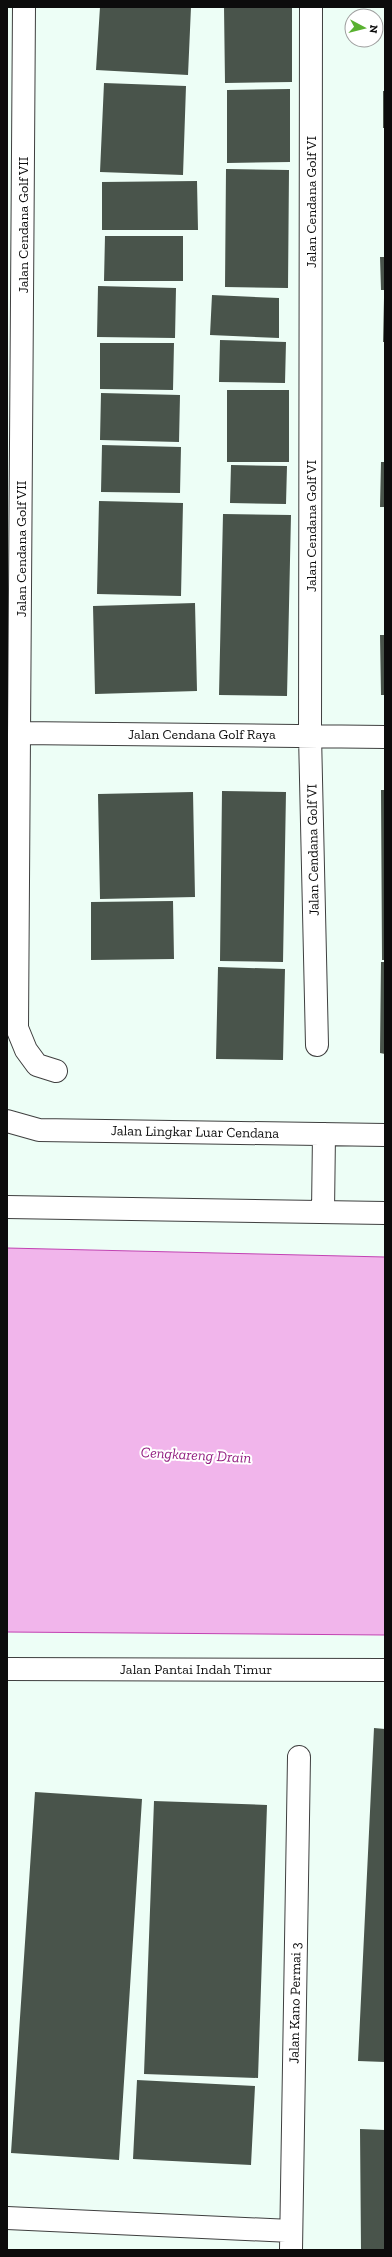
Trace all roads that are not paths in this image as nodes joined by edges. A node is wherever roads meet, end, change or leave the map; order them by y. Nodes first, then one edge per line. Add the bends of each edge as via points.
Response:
1 (24, 7) edge
2 (311, 7) edge
3 (20, 733) junction
4 (310, 735) junction
5 (385, 737) edge
6 (317, 1044) dead end
7 (56, 1071) dead end
8 (7, 1121) edge
9 (324, 1134) junction
10 (385, 1135) edge
11 (7, 1207) edge
12 (323, 1211) junction
13 (385, 1213) edge
14 (7, 1669) edge
15 (385, 1670) edge
16 (299, 1757) dead end
17 (7, 2218) edge
18 (291, 2240) edge

1 - 3 street, Jalan Cendana Golf VII
2 - 4 street, Jalan Cendana Golf VI
3 - 4 street, Jalan Cendana Golf Raya
3 - 7 street, Jalan Cendana Golf VII via 17,1028 26,1050 37,1065
4 - 5 street, Jalan Cendana Golf Raya
4 - 6 street, Jalan Cendana Golf VI
8 - 9 street, Jalan Lingkar Luar Cendana via 39,1130
9 - 10 street, Jalan Lingkar Luar Cendana
9 - 12 street
11 - 12 street
12 - 13 street
14 - 15 street, Jalan Pantai Indah Timur
16 - 18 street, Jalan Kano Permai 3
17 - 18 street

